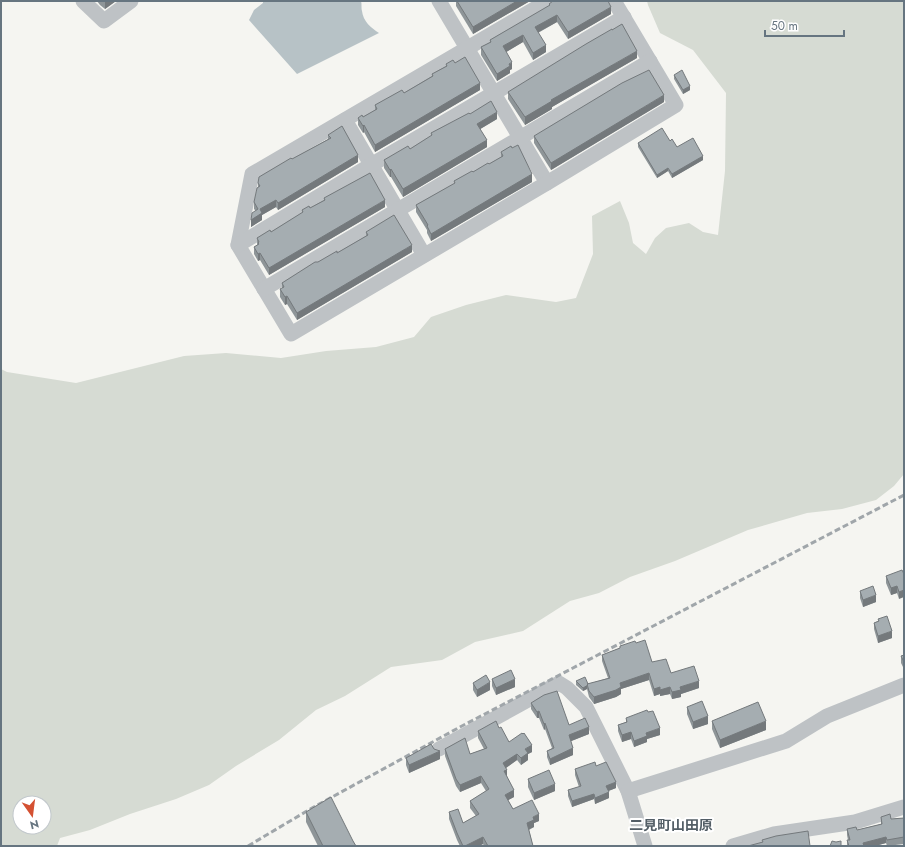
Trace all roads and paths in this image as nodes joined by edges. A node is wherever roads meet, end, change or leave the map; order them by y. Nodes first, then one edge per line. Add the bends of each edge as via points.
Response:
1 (83, 1) edge
2 (131, 1) edge
3 (439, 1) edge
4 (548, 1) edge
5 (614, 1) edge
6 (624, 18) junction
7 (467, 48) junction
8 (650, 61) junction
9 (493, 93) junction
10 (345, 120) junction
11 (520, 138) junction
12 (371, 165) junction
13 (547, 183) junction
14 (398, 211) junction
15 (238, 244) junction
16 (424, 254) junction
17 (264, 289) junction
18 (904, 685) edge
19 (439, 749) edge
20 (628, 791) junction
21 (904, 807) edge
22 (646, 846) edge
23 (733, 846) edge

1 - 2 street via 104,21
3 - 7 street
4 - 7 street
5 - 6 street
6 - 8 street
6 - 9 street
7 - 9 street
7 - 10 street
8 - 11 street
8 - 13 street via 676,105
9 - 11 street
9 - 12 street
10 - 12 street
10 - 15 street via 252,174
11 - 13 street
11 - 14 street
12 - 14 street
12 - 15 street
13 - 16 street
14 - 16 street
14 - 17 street
15 - 17 street
16 - 17 street via 291,334
18 - 20 street via 826,716 786,742
19 - 20 street via 558,683 567,688 586,707
20 - 22 street
21 - 23 street via 855,822 774,834

